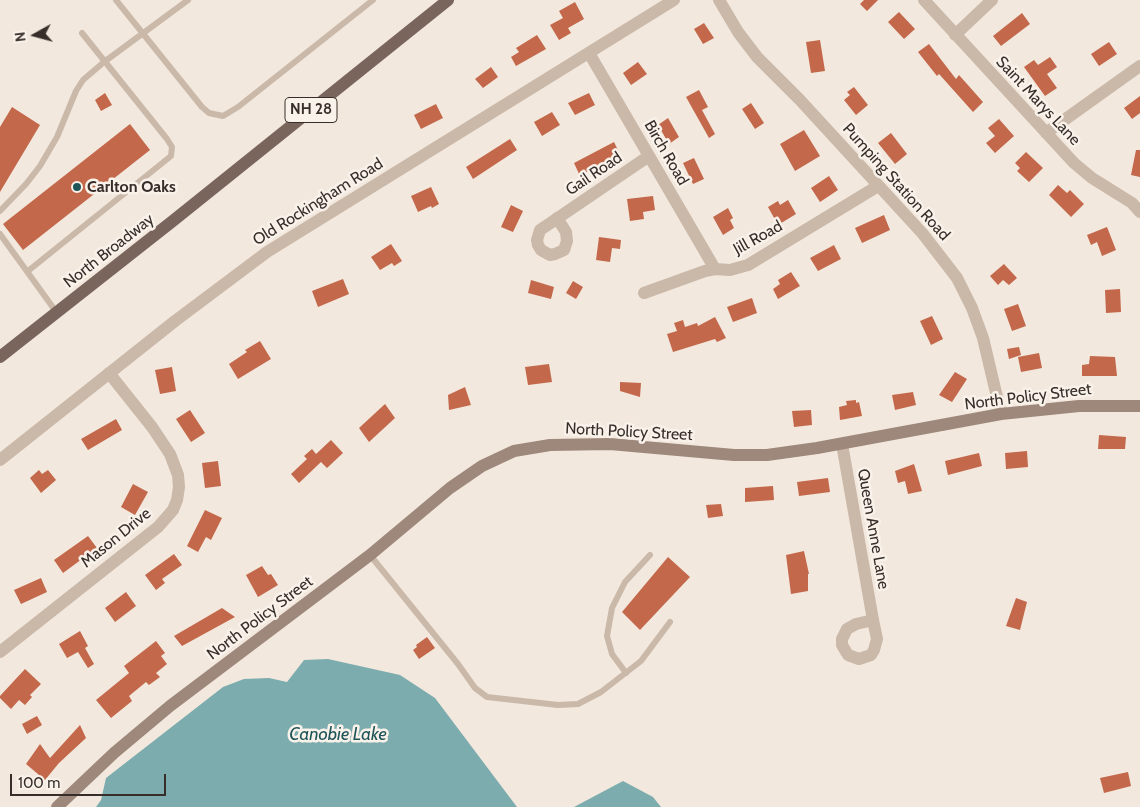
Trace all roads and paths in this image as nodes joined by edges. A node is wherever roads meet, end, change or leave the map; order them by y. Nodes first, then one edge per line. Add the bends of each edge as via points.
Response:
1 (116, 0) edge
2 (188, 0) edge
3 (374, 0) edge
4 (448, 0) edge
5 (674, 0) edge
6 (719, 0) edge
7 (924, 0) edge
8 (992, 0) edge
9 (82, 33) dead end
10 (143, 34) junction
11 (955, 35) junction
12 (590, 53) junction
13 (104, 62) junction
14 (1140, 66) edge
15 (1046, 133) junction
16 (649, 156) junction
17 (878, 186) junction
18 (0, 211) edge
19 (1140, 212) edge
20 (557, 218) dead end
21 (0, 234) edge
22 (715, 269) junction
23 (28, 271) junction
24 (644, 293) dead end
25 (57, 313) junction
26 (0, 357) edge
27 (109, 373) junction
28 (1140, 406) edge
29 (1001, 414) junction
30 (842, 444) junction
31 (0, 460) edge
32 (370, 554) junction
33 (650, 555) dead end
34 (873, 620) dead end
35 (670, 622) dead end
36 (0, 652) edge
37 (626, 672) junction
38 (57, 807) edge

1 - 10 lane
2 - 10 lane
3 - 10 lane via 238,107 222,116 209,113 202,107
4 - 25 main road, North Broadway / NH 28
5 - 12 street, Old Rockingham Road
6 - 17 street, Pumping Station Road via 751,50
7 - 11 street, Saint Marys Lane
8 - 11 street
9 - 13 lane
10 - 13 lane
11 - 15 street, Saint Marys Lane
12 - 16 street, Birch Road
12 - 27 street, Old Rockingham Road via 267,252
13 - 18 lane via 76,91 57,137 36,171
13 - 23 lane via 168,139 171,156
14 - 15 street
15 - 19 street, Saint Marys Lane via 1082,172 1132,203
16 - 20 street, Gail Road
16 - 22 street, Birch Road
17 - 22 street, Jill Road via 748,265 730,270
17 - 29 street, Pumping Station Road via 949,266 965,292 985,345
21 - 23 lane
22 - 24 street, Jill Road
23 - 25 lane
25 - 26 main road, North Broadway / NH 28
27 - 31 street, Old Rockingham Road
27 - 36 street, Mason Drive via 170,454 178,476 177,500 173,510 158,526
28 - 29 street, North Policy Street via 1079,406
29 - 30 street, North Policy Street
30 - 32 street, North Policy Street via 750,455 610,444 532,447 498,458 464,477
30 - 34 street, Queen Anne Lane
32 - 37 lane via 475,688 487,697 558,705 578,704 601,692
32 - 38 street, North Policy Street via 170,706
33 - 37 lane via 625,582 612,608 607,636 612,654
35 - 37 lane via 640,661

